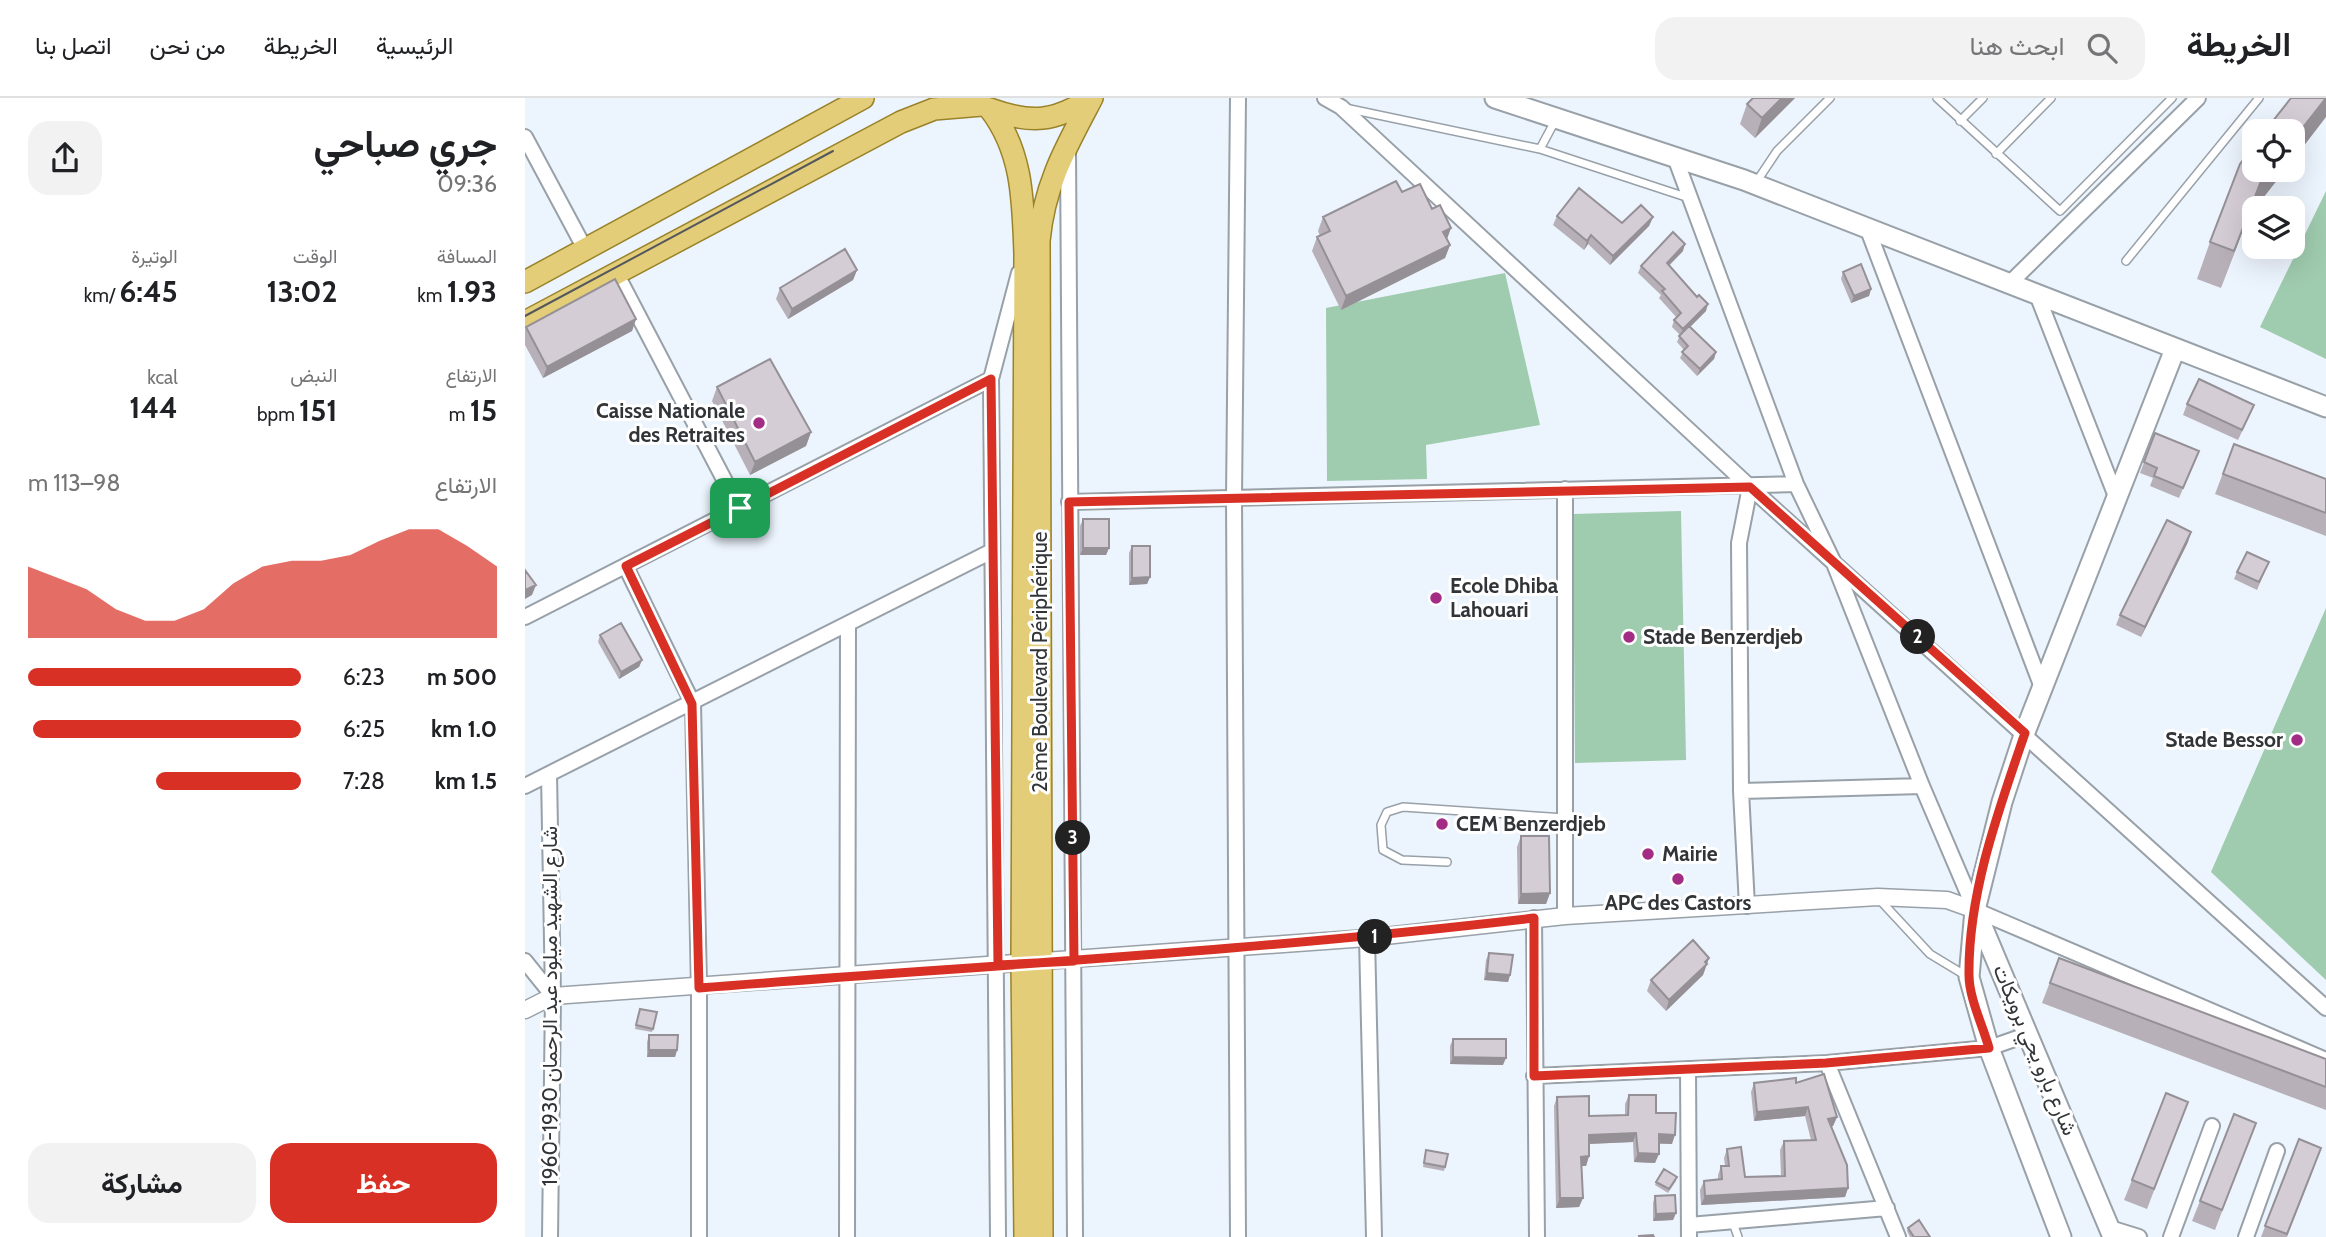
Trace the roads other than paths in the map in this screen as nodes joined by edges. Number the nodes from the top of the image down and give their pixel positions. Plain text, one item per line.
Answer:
1 (863, 98) edge
2 (1091, 98) edge
3 (1238, 98) edge
4 (1325, 98) edge
5 (1495, 98) edge
6 (1830, 98) edge
7 (1937, 98) edge
8 (1983, 98) edge
9 (2051, 98) edge
10 (2172, 98) edge
11 (2198, 98) edge
12 (2259, 98) edge
13 (982, 104) edge
14 (1341, 107) junction
15 (1556, 119) junction
16 (1960, 121) junction
17 (525, 137) edge
18 (1068, 142) junction
19 (1540, 149) junction
20 (1996, 154) junction
21 (1676, 160) junction
22 (1755, 185) junction
23 (1691, 199) junction
24 (1868, 230) junction
25 (585, 249) junction
26 (1025, 254) junction
27 (2126, 261) dead end
28 (616, 273) junction
29 (525, 282) edge
30 (2011, 282) junction
31 (2036, 292) junction
32 (525, 322) edge
33 (2175, 349) junction
34 (991, 379) junction
35 (2326, 407) edge
36 (1796, 484) junction
37 (1750, 487) junction
38 (1565, 489) junction
39 (1234, 498) junction
40 (2117, 499) junction
41 (1069, 502) junction
42 (740, 508) junction
43 (992, 551) junction
44 (1833, 561) junction
45 (626, 566) junction
46 (525, 617) edge
47 (848, 626) junction
48 (2044, 691) junction
49 (692, 704) junction
50 (2025, 733) junction
51 (549, 774) junction
52 (525, 786) edge
53 (1922, 786) junction
54 (1741, 791) junction
55 (1565, 818) junction
56 (1447, 862) dead end
57 (1878, 897) junction
58 (1747, 906) junction
59 (1975, 910) junction
60 (1565, 916) junction
61 (1534, 918) junction
62 (1367, 938) junction
63 (1239, 947) junction
64 (525, 961) edge
65 (1074, 961) junction
66 (1031, 963) junction
67 (998, 965) junction
68 (846, 976) junction
69 (1969, 977) junction
70 (699, 988) junction
71 (553, 996) junction
72 (2326, 1007) edge
73 (525, 1010) edge
74 (2029, 1034) junction
75 (1989, 1048) junction
76 (2326, 1060) edge
77 (1826, 1063) junction
78 (1688, 1069) junction
79 (1534, 1076) junction
80 (2211, 1126) dead end
81 (2277, 1151) dead end
82 (1887, 1208) junction
83 (1731, 1220) junction
84 (1689, 1231) edge
85 (2111, 1232) edge
86 (550, 1237) edge
87 (699, 1237) edge
88 (846, 1237) edge
89 (998, 1237) edge
90 (1025, 1237) edge
91 (1042, 1237) edge
92 (1075, 1237) edge
93 (1238, 1237) edge
94 (1374, 1237) edge
95 (1537, 1237) edge
96 (1738, 1237) edge
97 (1898, 1237) edge
98 (2061, 1237) edge
99 (2139, 1237) edge
100 (2171, 1237) edge
101 (2246, 1237) edge

1 - 25 main road
2 - 13 main road
2 - 18 main road, 2ème Boulevard Périphérique
3 - 39 street
4 - 14 street
5 - 15 main road
6 - 22 lane
7 - 16 lane
8 - 16 lane
9 - 20 lane
10 - 20 lane
11 - 30 street
12 - 27 lane
13 - 26 main road, 2ème Boulevard Périphérique
13 - 28 main road
14 - 19 lane
14 - 37 street
15 - 19 lane
15 - 21 main road
16 - 20 lane
17 - 25 street
18 - 41 street
18 - 66 main road, 2ème Boulevard Périphérique
19 - 23 lane
21 - 22 main road
21 - 23 street
22 - 24 main road
23 - 36 street
24 - 30 main road
24 - 48 street
25 - 29 main road
26 - 34 street
26 - 66 main road, 2ème Boulevard Périphérique
28 - 32 main road
28 - 42 street
30 - 31 main road
31 - 33 main road
31 - 40 street
33 - 35 main road
33 - 40 main road
34 - 42 street
34 - 43 street
36 - 37 street
36 - 44 street
37 - 38 street
37 - 44 street
37 - 54 street
38 - 39 street
38 - 55 street
39 - 41 street
39 - 63 street
40 - 48 main road
41 - 65 street
42 - 45 street
43 - 47 street
43 - 67 street
44 - 50 street
44 - 53 street
45 - 46 street
45 - 49 street
47 - 49 street
47 - 68 street
48 - 50 main road
49 - 51 street
49 - 70 street
50 - 59 main road
50 - 72 street
51 - 52 street
51 - 71 street, شارع الشهيد ميلود عبد الرحمان 1930-1960
53 - 54 street
53 - 59 street
54 - 58 street
55 - 56 lane
55 - 60 street
57 - 58 street
57 - 59 street
57 - 69 lane
58 - 60 street
59 - 69 main road, شارع بارو يحي برويكات
59 - 74 main road, شارع بارو يحي برويكات
59 - 76 street
60 - 61 street
61 - 62 street
61 - 79 street
62 - 63 street
62 - 94 street
63 - 65 street
63 - 93 street
64 - 71 street
65 - 66 street
65 - 92 street
66 - 67 street
66 - 90 main road, 2ème Boulevard Périphérique
66 - 91 main road, 2ème Boulevard Périphérique
67 - 68 street
67 - 89 street
68 - 70 street
68 - 88 street
69 - 75 main road, شارع بارو يحي برويكات
70 - 71 street
70 - 87 street
71 - 73 street
71 - 86 street, شارع الشهيد ميلود عبد الرحمان 1930-1960
74 - 75 street
74 - 85 main road, شارع بارو يحي برويكات
75 - 77 street
75 - 98 main road, شارع بارو يحي برويكات
77 - 78 street
77 - 82 street
78 - 79 street
78 - 84 street
79 - 95 street
80 - 100 street
81 - 101 street
82 - 83 street
82 - 97 street
83 - 84 street
83 - 96 lane
85 - 99 street

